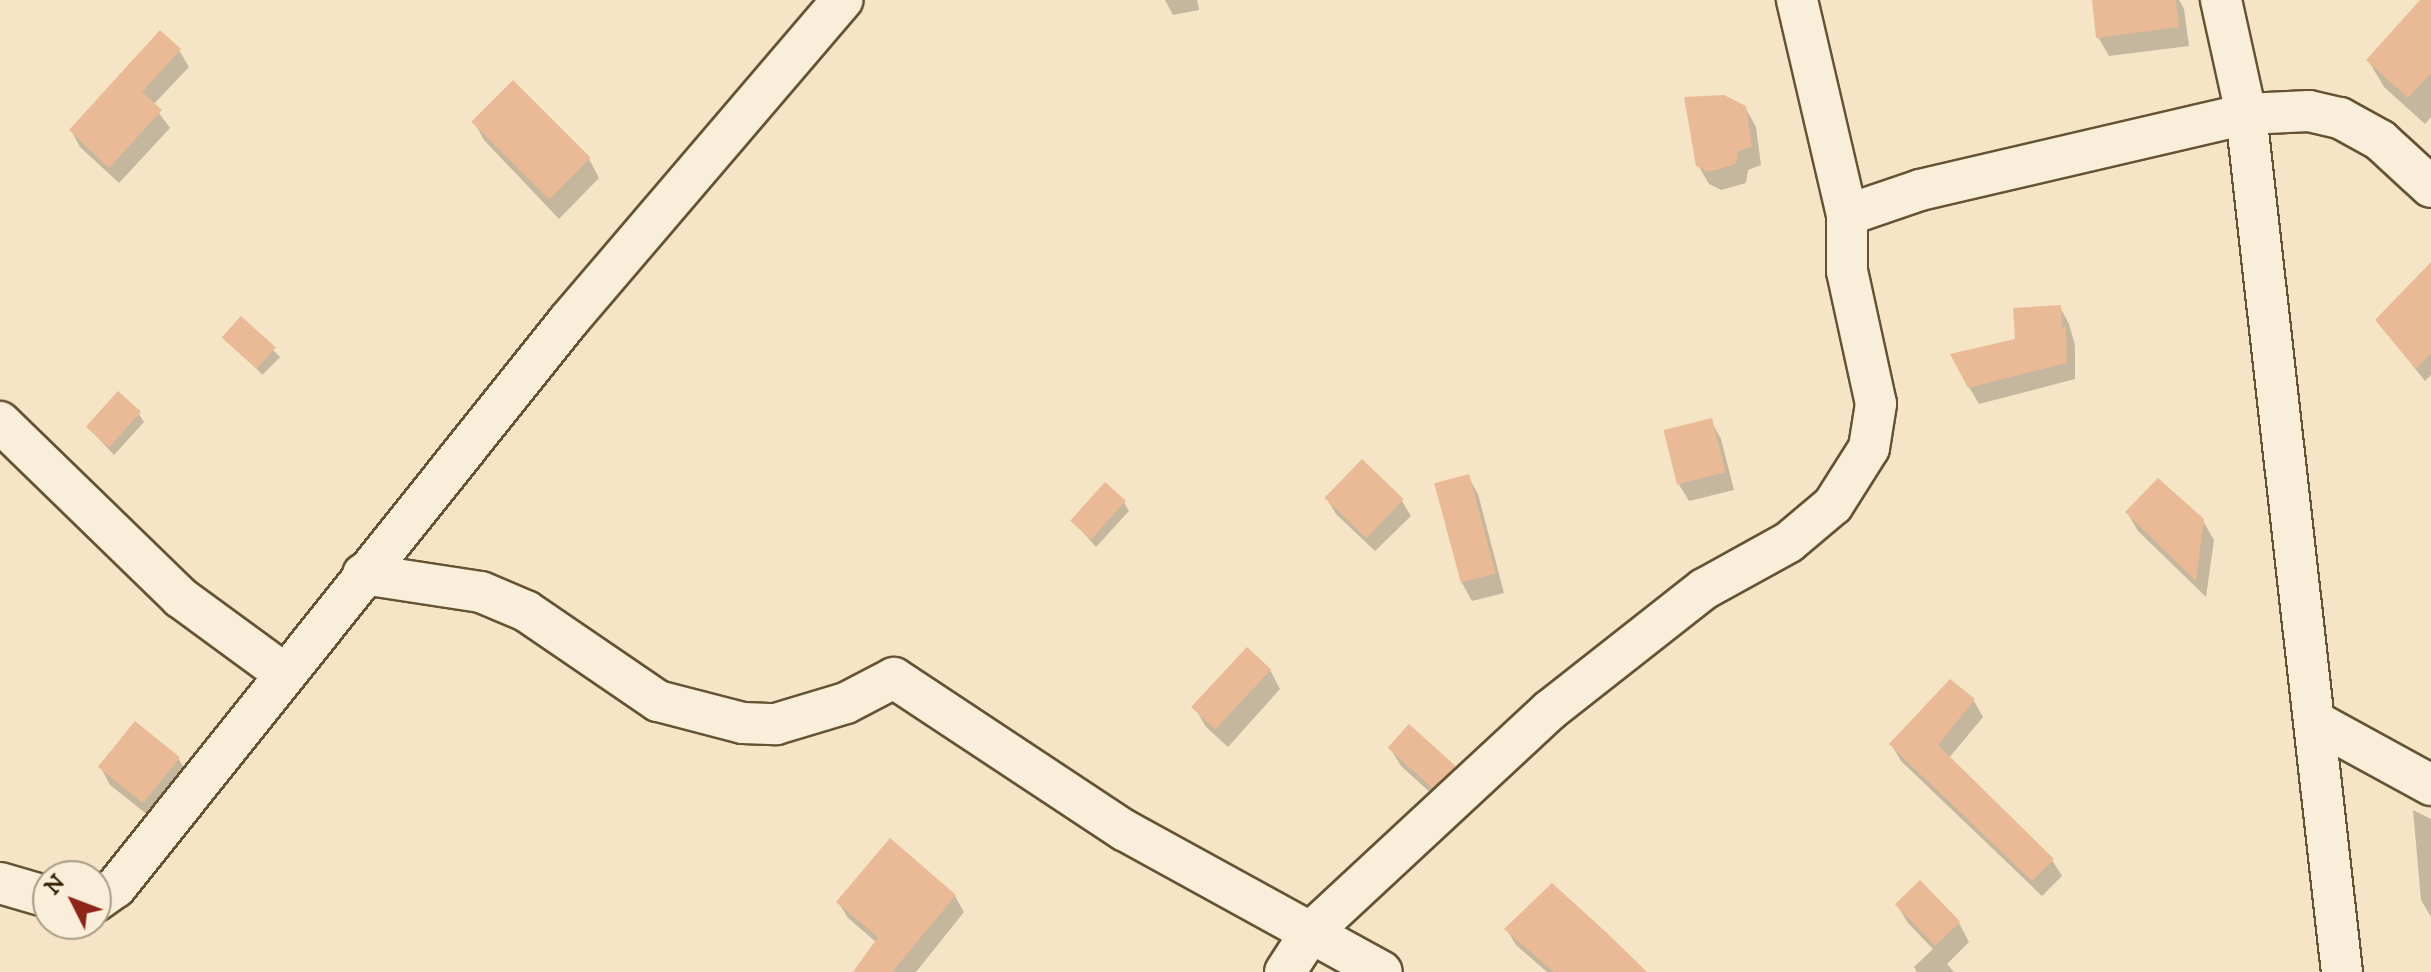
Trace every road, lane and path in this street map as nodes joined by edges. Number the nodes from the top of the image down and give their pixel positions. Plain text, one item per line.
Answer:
1 (842, 0) edge
2 (1797, 0) edge
3 (2221, 0) edge
4 (2246, 114) junction
5 (2431, 187) edge
6 (1847, 215) junction
7 (0, 422) edge
8 (363, 574) junction
9 (285, 674) junction
10 (2316, 722) junction
11 (2431, 785) edge
12 (0, 883) edge
13 (112, 890) edge
14 (32, 892) edge
15 (1311, 932) junction
16 (1285, 972) edge
17 (1382, 972) edge
18 (2342, 972) edge

1 - 8 street
2 - 6 street
3 - 4 street
4 - 5 street
4 - 6 street
4 - 10 street
6 - 15 street
7 - 9 street
8 - 9 street
8 - 15 street
9 - 13 street
10 - 11 street
10 - 18 street
12 - 14 street
15 - 16 street
15 - 17 street

